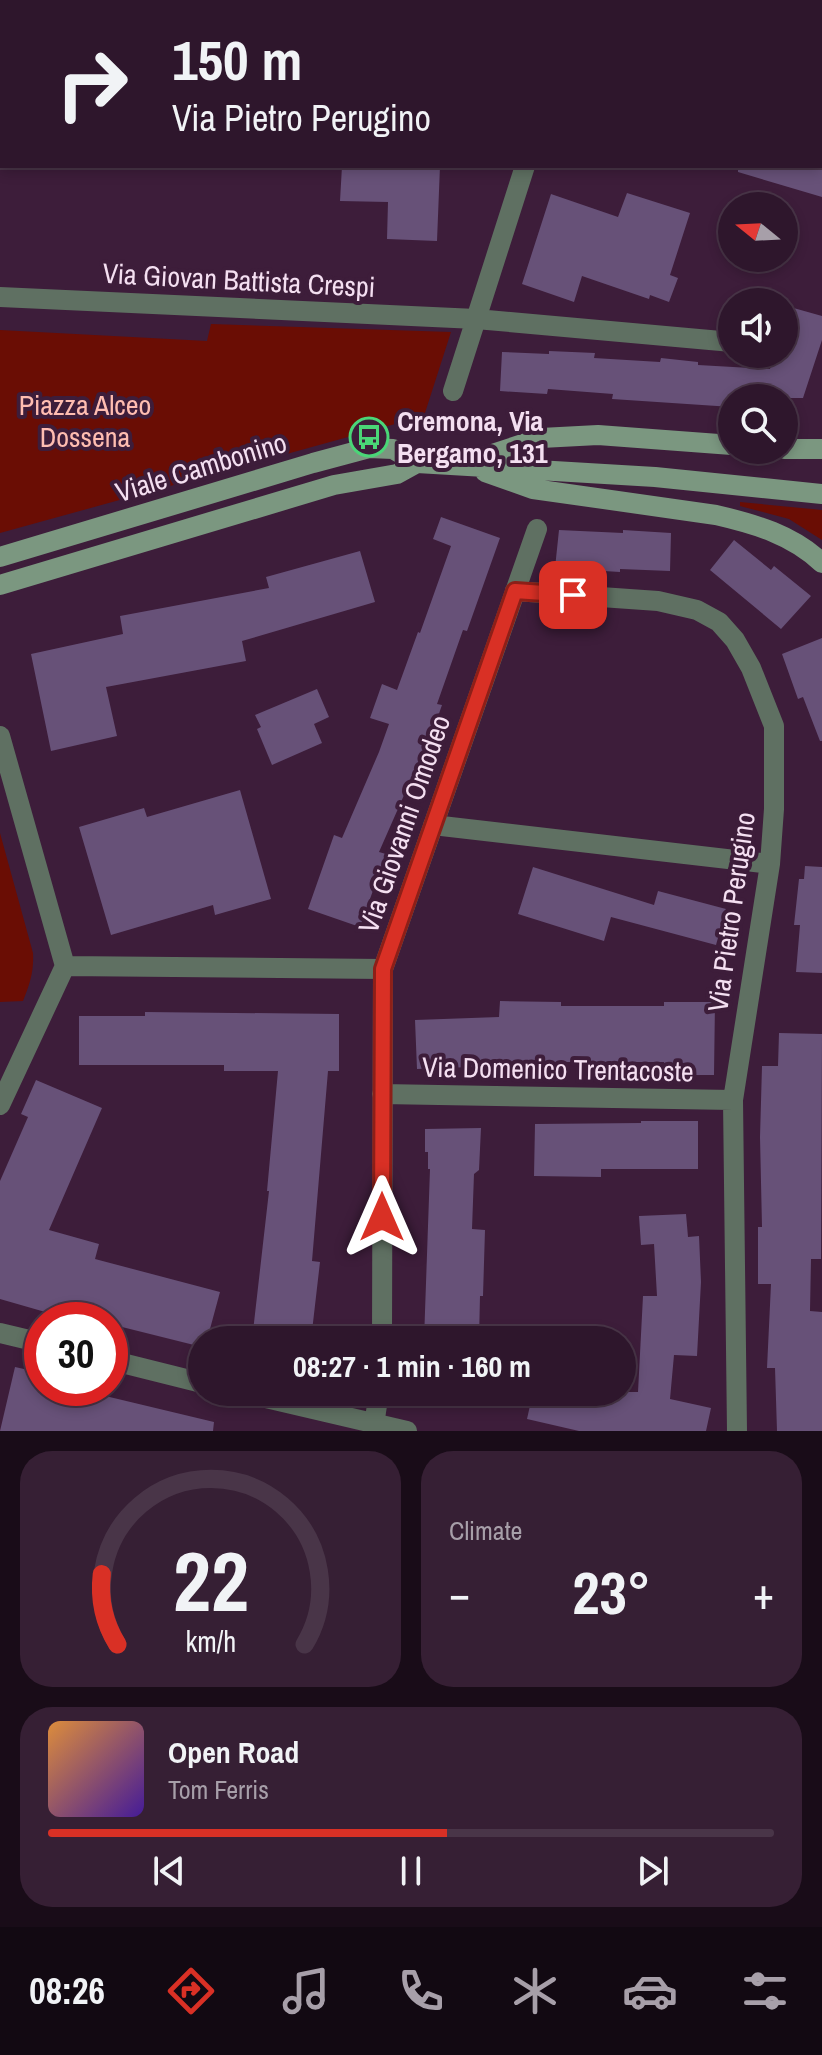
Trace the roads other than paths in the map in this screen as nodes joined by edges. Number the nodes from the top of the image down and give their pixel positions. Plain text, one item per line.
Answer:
1 (524, 168) edge
2 (0, 297) edge
3 (476, 319) junction
4 (718, 341) edge
5 (453, 391) dead end
6 (718, 444) edge
7 (798, 449) edge
8 (822, 449) edge
9 (417, 463) junction
10 (462, 464) junction
11 (822, 494) edge
12 (537, 529) dead end
13 (0, 557) edge
14 (822, 563) edge
15 (0, 585) edge
16 (515, 591) junction
17 (0, 736) edge
18 (433, 825) junction
19 (770, 864) junction
20 (65, 966) junction
21 (383, 969) junction
22 (382, 1094) junction
23 (733, 1100) junction
24 (0, 1105) edge
25 (382, 1326) edge
26 (0, 1333) edge
27 (24, 1339) edge
28 (128, 1364) edge
29 (188, 1380) edge
30 (297, 1406) edge
31 (377, 1406) edge
32 (374, 1425) junction
33 (407, 1431) edge
34 (737, 1431) edge

1 - 3 street
2 - 3 street, Via Giovan Battista Crespi
3 - 4 street, Via Giovan Battista Crespi
3 - 5 street
6 - 10 street
7 - 8 street
9 - 10 street, Viale Cambonino
9 - 13 street, Viale Cambonino
9 - 15 street, Viale Cambonino
10 - 11 street, Viale Cambonino
10 - 14 street
12 - 16 street, Via Giovanni Omodeo
16 - 18 street, Via Giovanni Omodeo
16 - 19 street, Via Pietro Perugino
17 - 20 street
18 - 19 street
18 - 21 street, Via Giovanni Omodeo
19 - 23 street, Via Pietro Perugino
20 - 21 street
20 - 24 street
21 - 22 street, Via Giovanni Omodeo
22 - 23 street, Via Domenico Trentacoste
22 - 25 street, Via Giovanni Omodeo
23 - 34 street, Via Pietro Perugino
26 - 27 street
28 - 29 street
30 - 32 street
31 - 32 street
32 - 33 street

